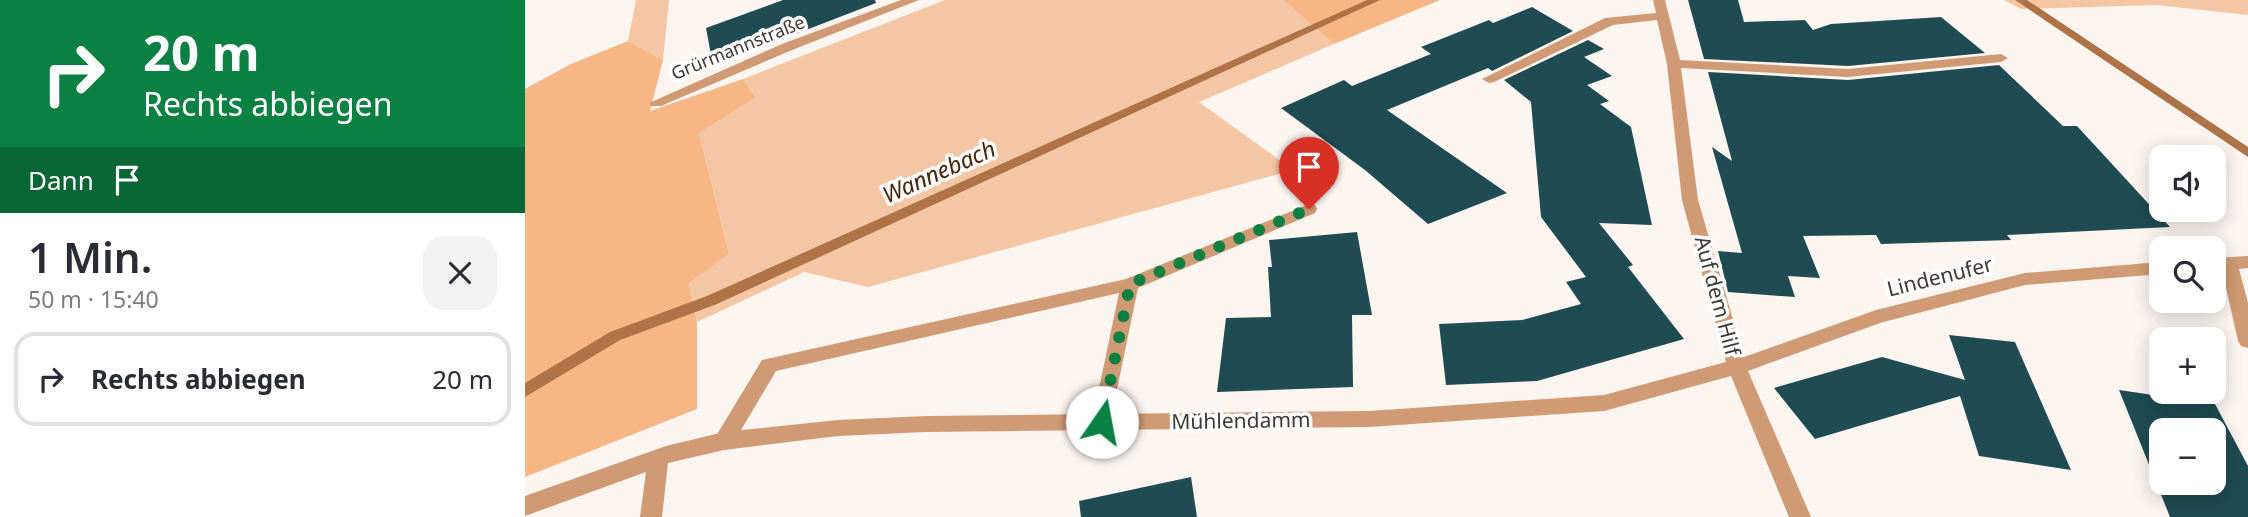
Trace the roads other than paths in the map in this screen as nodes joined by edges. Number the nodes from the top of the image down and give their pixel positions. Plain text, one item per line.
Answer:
1 (913, 0) edge
2 (1661, 8) edge
3 (2001, 58) dead end
4 (1674, 64) junction
5 (1489, 79) dead end
6 (656, 103) dead end
7 (1309, 209) dead end
8 (2230, 263) edge
9 (2149, 269) edge
10 (1130, 284) junction
11 (2248, 341) edge
12 (1737, 367) junction
13 (1102, 422) junction
14 (724, 441) junction
15 (662, 456) junction
16 (525, 506) edge
17 (651, 517) edge
18 (1800, 517) edge

1 - 6 street, Grürmannstraße
2 - 4 street, Auf dem Hilf
2 - 5 street, Auf dem Hilf
3 - 4 street
4 - 12 street, Auf dem Hilf
7 - 10 street
8 - 11 street
9 - 12 street, Lindenufer
10 - 13 street
10 - 14 street
12 - 13 street, Mühlendamm
12 - 18 street, Auf dem Hilf
13 - 14 street, Mühlendamm
14 - 15 street, Mühlendamm
15 - 16 street, Mühlendamm
15 - 17 street

